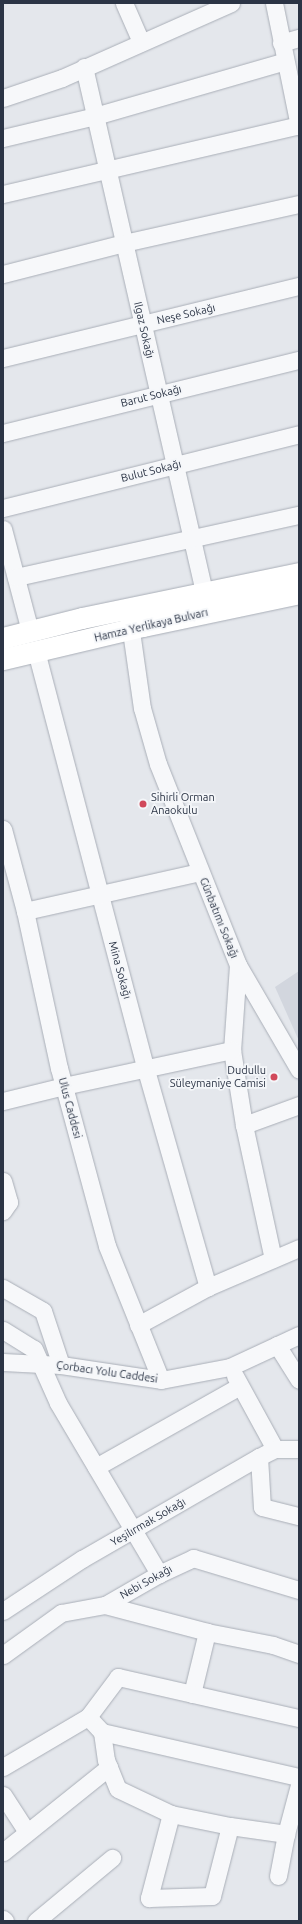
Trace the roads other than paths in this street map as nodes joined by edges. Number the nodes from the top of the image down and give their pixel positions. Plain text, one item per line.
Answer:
1 (124, 3) edge
2 (231, 3) edge
3 (274, 3) edge
4 (299, 38) edge
5 (141, 42) junction
6 (281, 43) junction
7 (285, 61) junction
8 (84, 67) junction
9 (3, 98) edge
10 (95, 116) junction
11 (299, 125) edge
12 (3, 138) edge
13 (108, 170) junction
14 (3, 194) edge
15 (299, 204) edge
16 (124, 243) junction
17 (3, 274) edge
18 (299, 286) edge
19 (143, 324) junction
20 (3, 358) edge
21 (299, 360) edge
22 (158, 394) junction
23 (3, 434) edge
24 (299, 434) edge
25 (175, 465) junction
26 (3, 508) edge
27 (299, 515) edge
28 (3, 529) edge
29 (191, 538) junction
30 (11, 574) edge
31 (299, 574) edge
32 (299, 593) edge
33 (206, 602) junction
34 (127, 609) junction
35 (132, 628) junction
36 (30, 631) junction
37 (3, 638) edge
38 (36, 651) junction
39 (3, 659) edge
40 (3, 828) edge
41 (200, 872) junction
42 (100, 894) junction
43 (25, 911) junction
44 (238, 965) junction
45 (232, 1050) junction
46 (146, 1070) junction
47 (299, 1070) edge
48 (64, 1086) junction
49 (3, 1101) edge
50 (299, 1105) edge
51 (244, 1125) junction
52 (3, 1180) edge
53 (3, 1211) edge
54 (299, 1248) edge
55 (273, 1259) junction
56 (208, 1287) junction
57 (3, 1288) edge
58 (138, 1325) junction
59 (3, 1330) edge
60 (299, 1335) edge
61 (277, 1344) junction
62 (3, 1362) edge
63 (40, 1364) junction
64 (61, 1365) junction
65 (230, 1367) junction
66 (161, 1380) junction
67 (299, 1380) edge
68 (240, 1386) junction
69 (274, 1449) junction
70 (299, 1449) edge
71 (259, 1456) junction
72 (96, 1467) junction
73 (299, 1516) edge
74 (134, 1531) junction
75 (159, 1574) junction
76 (299, 1590) edge
77 (106, 1605) junction
78 (3, 1611) edge
79 (207, 1632) junction
80 (299, 1654) edge
81 (3, 1655) edge
82 (192, 1694) junction
83 (88, 1717) junction
84 (299, 1718) edge
85 (102, 1732) junction
86 (3, 1767) edge
87 (109, 1767) junction
88 (299, 1777) edge
89 (299, 1785) edge
90 (3, 1795) edge
91 (171, 1814) junction
92 (230, 1826) junction
93 (27, 1832) junction
94 (286, 1834) junction
95 (3, 1852) edge
96 (112, 1858) dead end
97 (278, 1876) dead end
98 (36, 1921) edge

1 - 5 street
2 - 5 street
3 - 6 street
4 - 6 street
5 - 8 street
6 - 7 street
7 - 10 street
7 - 11 street
8 - 9 street
8 - 10 street, Ilgaz Sokağı
10 - 12 street
10 - 13 street, Ilgaz Sokağı
11 - 13 street
13 - 14 street
13 - 16 street, Ilgaz Sokağı
15 - 16 street
16 - 17 street
16 - 19 street, Ilgaz Sokağı
18 - 19 street, Neşe Sokağı
19 - 20 street, Neşe Sokağı
19 - 22 street, Ilgaz Sokağı
21 - 22 street, Barut Sokağı
22 - 23 street, Barut Sokağı
22 - 25 street, Ilgaz Sokağı
24 - 25 street, Bulut Sokağı
25 - 26 street, Bulut Sokağı
25 - 29 street, Ilgaz Sokağı
27 - 29 street
28 - 30 street
29 - 30 street
29 - 33 street, Ilgaz Sokağı
30 - 36 street
31 - 33 main road, Hamza Yerlikaya Bulvarı
32 - 33 main road, Hamza Yerlikaya Bulvarı
33 - 34 main road, Hamza Yerlikaya Bulvarı
33 - 35 main road, Hamza Yerlikaya Bulvarı
34 - 35 street, Günbatımı Sokağı
34 - 36 main road, Hamza Yerlikaya Bulvarı
35 - 38 main road, Hamza Yerlikaya Bulvarı
35 - 41 street, Günbatımı Sokağı
36 - 37 main road, Hamza Yerlikaya Bulvarı
38 - 39 main road, Hamza Yerlikaya Bulvarı
38 - 42 street, Mina Sokağı
40 - 43 street, Ulus Caddesi
41 - 42 street
41 - 44 street, Günbatımı Sokağı
42 - 43 street
42 - 46 street, Mina Sokağı
43 - 48 street, Ulus Caddesi
44 - 45 street, Günbatımı Sokağı
44 - 47 street
45 - 46 street
45 - 51 street, Günbatımı Sokağı
46 - 48 street
46 - 56 street, Mina Sokağı
48 - 49 street
48 - 58 street, Ulus Caddesi
50 - 51 street
51 - 55 street, Günbatımı Sokağı
52 - 53 street
54 - 55 street
55 - 56 street
56 - 58 street
57 - 64 street
58 - 66 street, Ulus Caddesi
59 - 63 street
60 - 61 street, Çorbacı Yolu Caddesi
61 - 65 street, Çorbacı Yolu Caddesi
61 - 67 street
62 - 63 street, Çorbacı Yolu Caddesi
63 - 64 street, Çorbacı Yolu Caddesi
63 - 72 street
64 - 66 street, Çorbacı Yolu Caddesi
65 - 66 street, Çorbacı Yolu Caddesi
65 - 68 street
68 - 69 street
68 - 72 street
69 - 70 street, Yeşilırmak Sokağı
69 - 71 street, Yeşilırmak Sokağı
71 - 73 street
71 - 74 street, Yeşilırmak Sokağı
72 - 74 street
74 - 75 street
74 - 78 street, Yeşilırmak Sokağı
75 - 76 street, Nebi Sokağı
75 - 77 street, Nebi Sokağı
77 - 79 street
77 - 81 street, Nebi Sokağı
79 - 80 street
79 - 82 street
82 - 83 street
82 - 84 street
83 - 85 street
83 - 86 street
85 - 87 street
85 - 88 street
87 - 91 street
87 - 93 street
89 - 94 street
90 - 93 street
91 - 92 street
91 - 92 street
92 - 94 street
93 - 95 street
94 - 97 street
96 - 98 street

